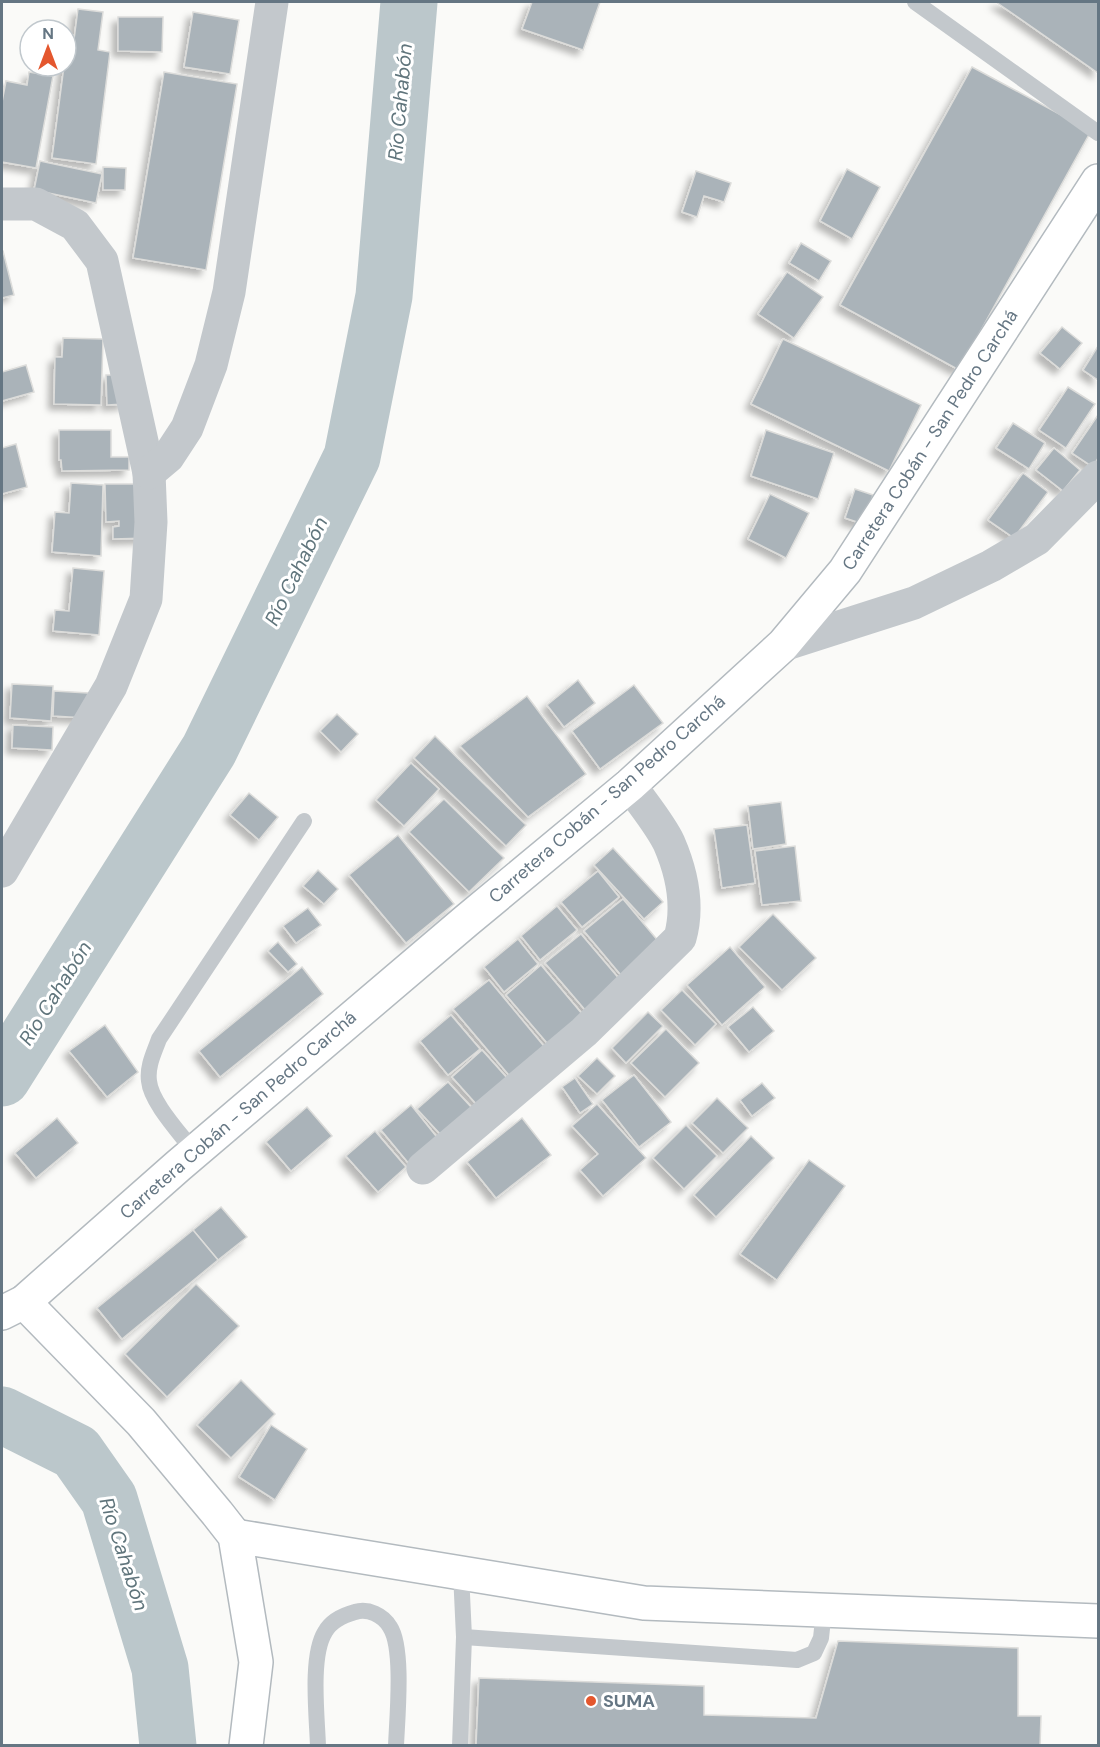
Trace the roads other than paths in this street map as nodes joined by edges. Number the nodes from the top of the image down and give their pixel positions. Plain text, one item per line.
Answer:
1 (272, 2) edge
2 (915, 2) edge
3 (1098, 133) edge
4 (1098, 181) edge
5 (2, 204) edge
6 (149, 473) junction
7 (1098, 477) edge
8 (783, 645) junction
9 (630, 785) junction
10 (304, 821) dead end
11 (2, 871) edge
12 (195, 1153) junction
13 (423, 1168) dead end
14 (13, 1307) edge
15 (235, 1536) junction
16 (460, 1573) junction
17 (824, 1610) junction
18 (1098, 1621) edge
19 (464, 1637) junction
20 (246, 1746) edge
21 (318, 1746) edge
22 (396, 1746) edge
23 (460, 1746) edge

1 - 6 street
2 - 3 lane
4 - 8 main road, Carretera Cobán - San Pedro Carchá
5 - 6 street
6 - 11 street
7 - 8 street
8 - 9 main road, Carretera Cobán - San Pedro Carchá
9 - 12 main road, Carretera Cobán - San Pedro Carchá
9 - 13 street
10 - 12 lane
12 - 14 main road, Carretera Cobán - San Pedro Carchá
14 - 15 main road
15 - 16 main road
15 - 20 main road
16 - 17 main road
16 - 19 lane
17 - 18 main road
17 - 19 lane
19 - 23 lane
21 - 22 lane

